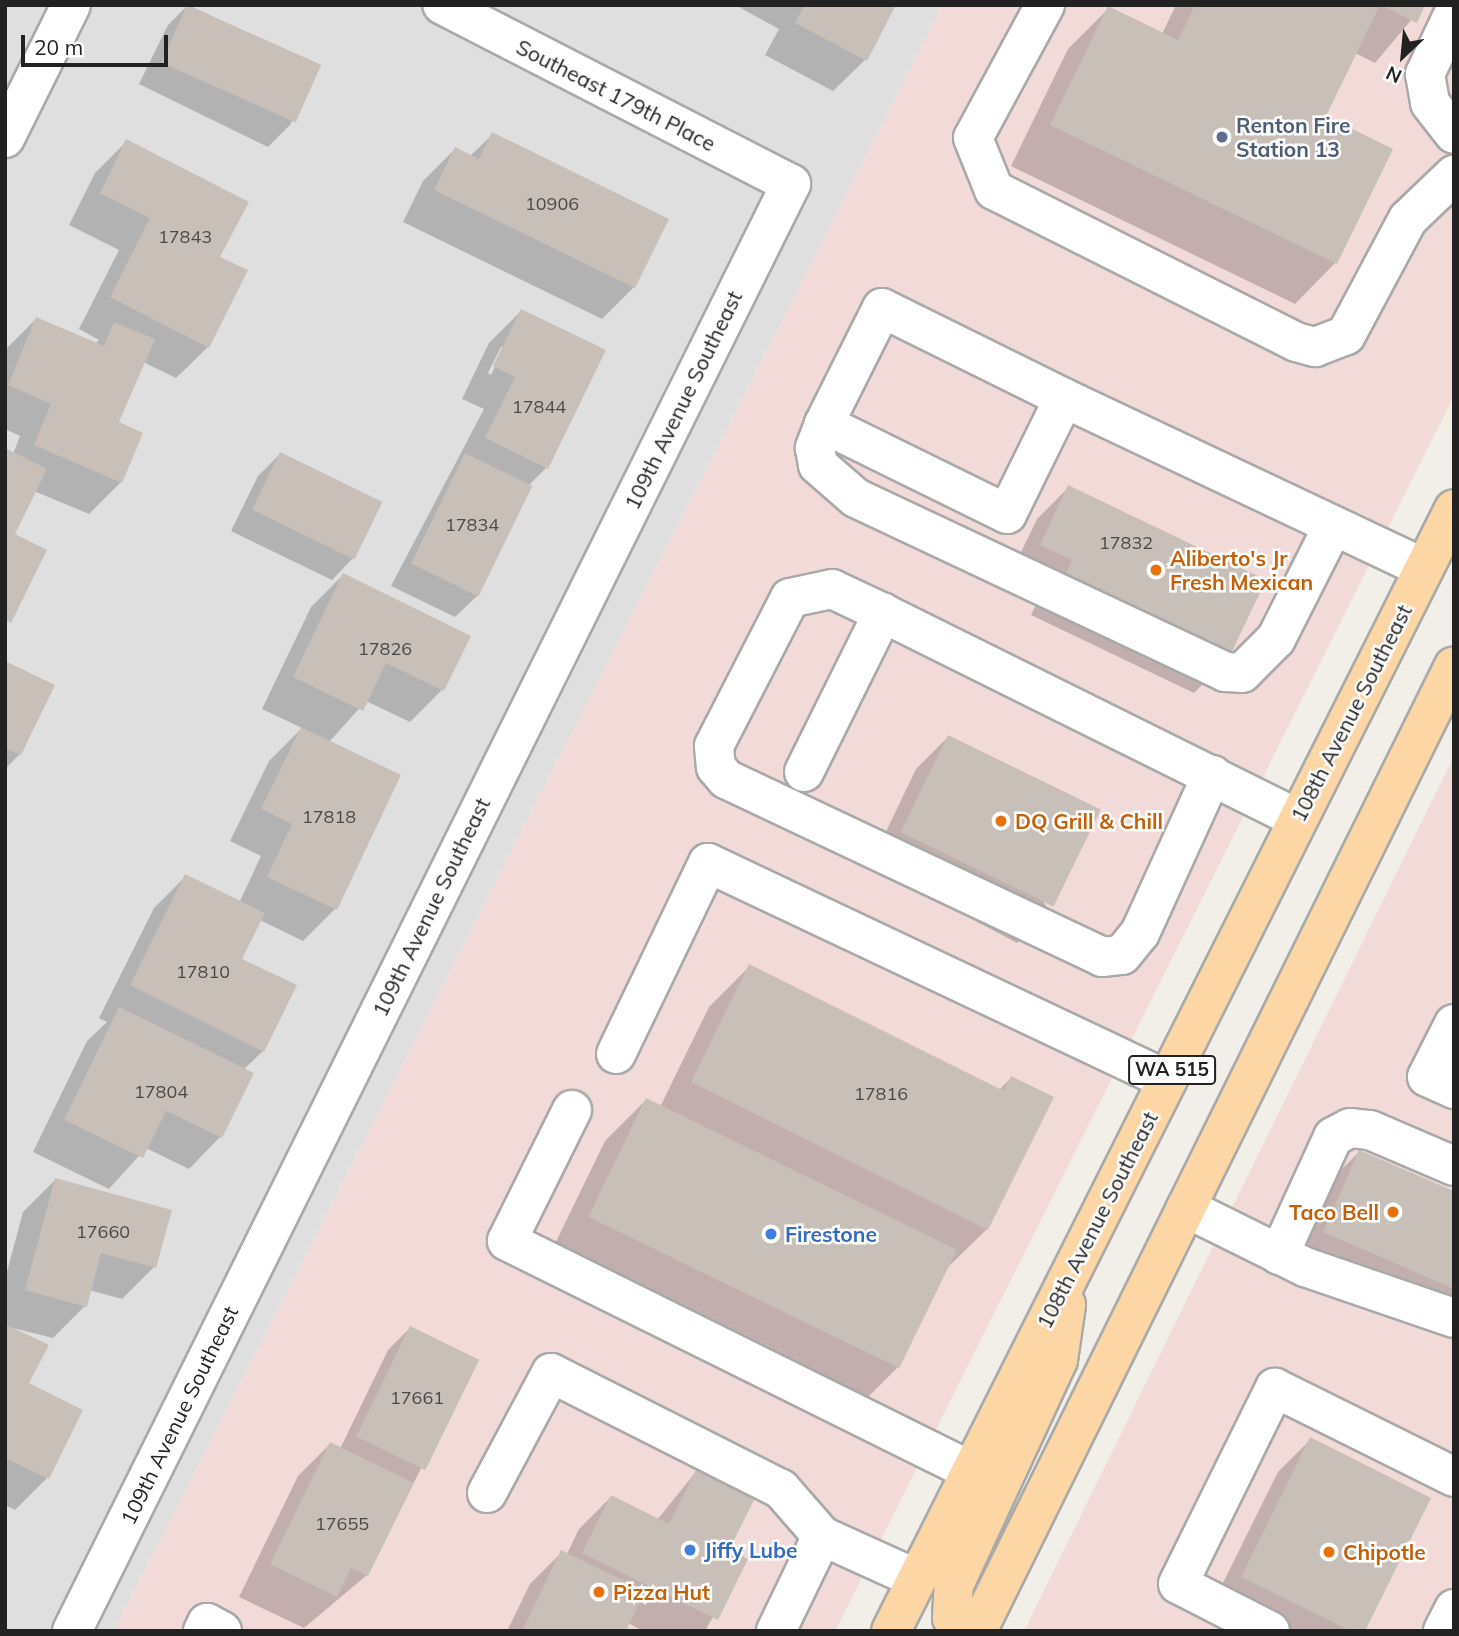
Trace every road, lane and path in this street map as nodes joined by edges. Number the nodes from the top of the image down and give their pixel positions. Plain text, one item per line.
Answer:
1 (72, 5) edge
2 (442, 5) edge
3 (1045, 5) edge
4 (1454, 13) edge
5 (1454, 134) edge
6 (5, 138) edge
7 (1454, 175) edge
8 (791, 184) joint
9 (1064, 398) junction
10 (824, 424) junction
11 (1454, 509) edge
12 (1333, 527) junction
13 (1424, 568) junction
14 (883, 613) junction
15 (1454, 666) edge
16 (804, 772) dead end
17 (1212, 775) junction
18 (1298, 819) junction
19 (1454, 1024) edge
20 (616, 1054) dead end
21 (1167, 1080) junction
22 (1454, 1089) edge
23 (572, 1110) dead end
24 (1454, 1166) edge
25 (1186, 1208) junction
26 (1279, 1255) junction
27 (1071, 1271) junction
28 (1454, 1318) edge
29 (971, 1471) junction
30 (1454, 1477) edge
31 (487, 1493) dead end
32 (822, 1536) junction
33 (917, 1579) junction
34 (1454, 1609) edge
35 (72, 1631) edge
36 (203, 1631) edge
37 (222, 1631) edge
38 (776, 1631) edge
39 (891, 1631) edge
40 (967, 1631) edge
41 (977, 1631) edge
42 (1270, 1631) edge
43 (1443, 1631) edge

1 - 6 street
2 - 8 street, Southeast 179th Place
3 - 7 street
4 - 5 street
8 - 35 street, 109th Avenue Southeast
9 - 10 street
9 - 10 street
9 - 12 street
10 - 12 street
11 - 13 main road, 108th Avenue Southeast / WA 515
12 - 13 street
13 - 18 main road, 108th Avenue Southeast / WA 515
14 - 16 street
14 - 17 street
14 - 17 street
15 - 25 main road, WA 515
17 - 18 street
18 - 21 main road, 108th Avenue Southeast / WA 515
19 - 22 street
20 - 21 street
21 - 27 main road, 108th Avenue Southeast / WA 515
23 - 29 street
24 - 26 street
25 - 26 street
25 - 41 main road, WA 515
26 - 28 street
27 - 29 main road, 108th Avenue Southeast / WA 515
27 - 40 main road
29 - 33 main road, 108th Avenue Southeast / WA 515
30 - 42 street
31 - 32 street
32 - 33 street
32 - 38 street
33 - 39 main road, 108th Avenue Southeast / WA 515
34 - 43 street
36 - 37 street

